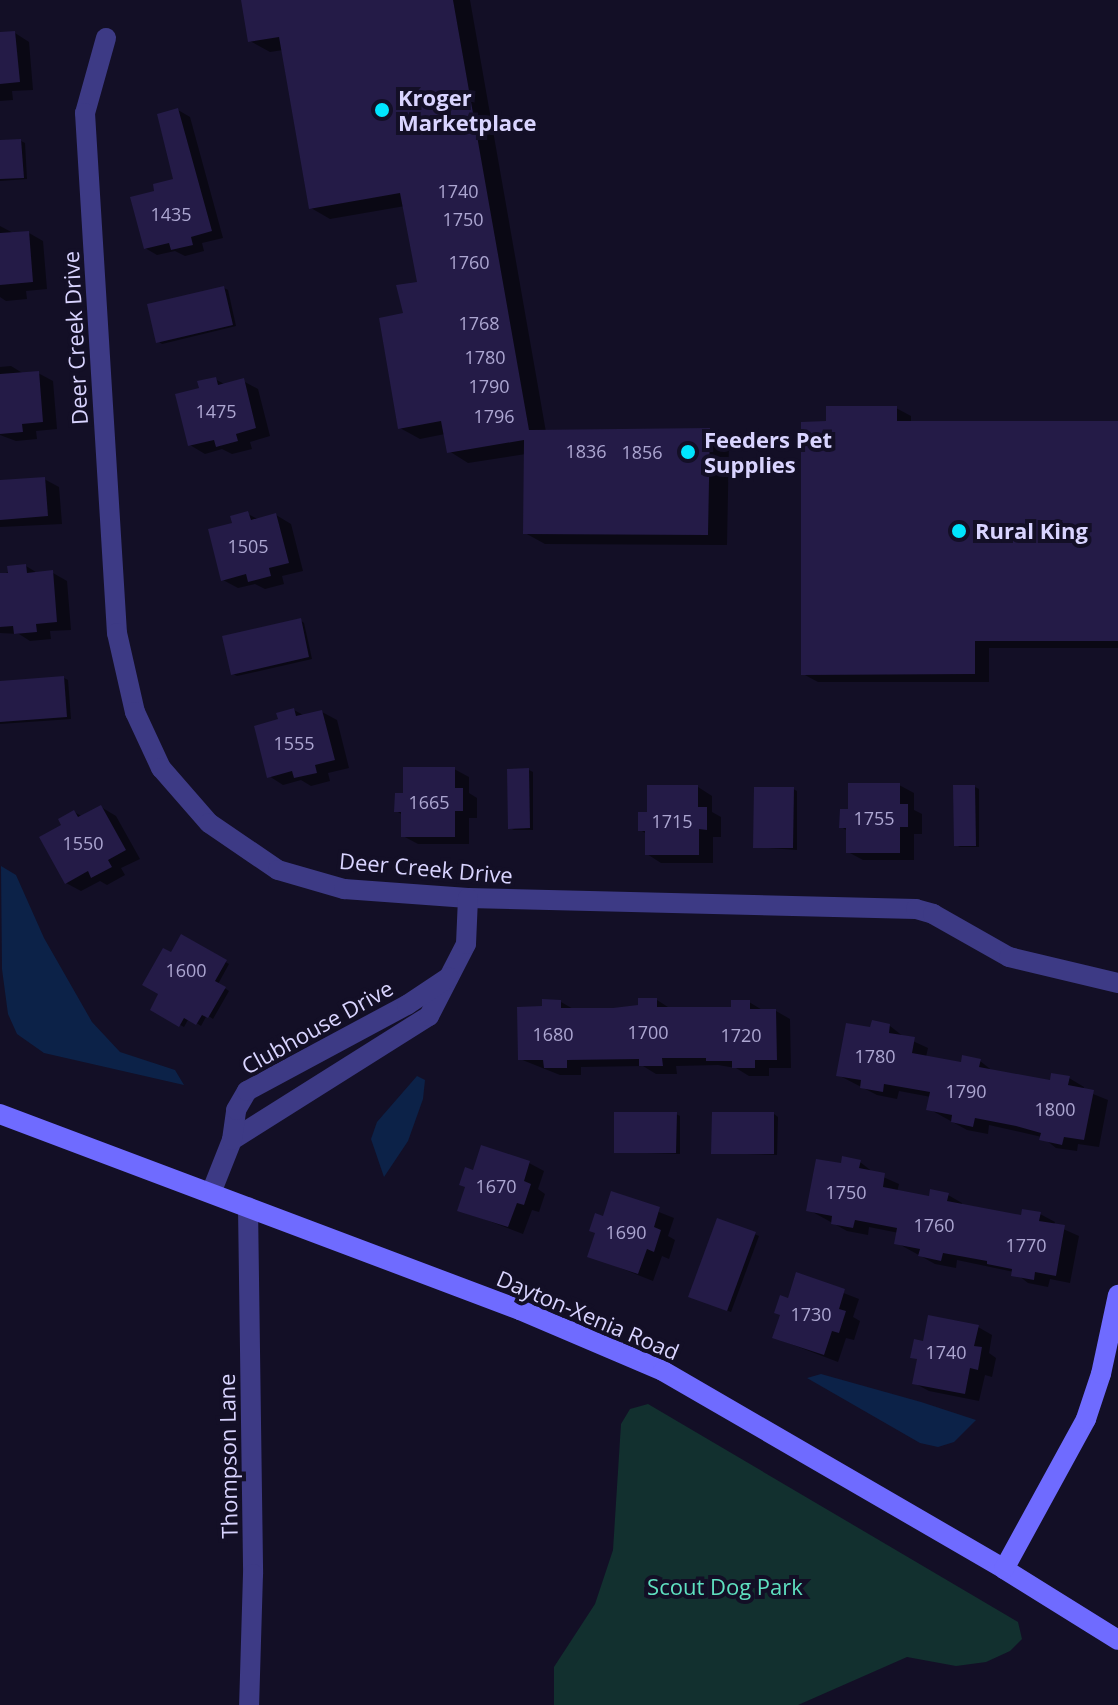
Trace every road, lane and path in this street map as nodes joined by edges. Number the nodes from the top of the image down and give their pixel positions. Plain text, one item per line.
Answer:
1 (106, 38) dead end
2 (468, 898) junction
3 (453, 975) junction
4 (1118, 983) edge
5 (0, 1114) edge
6 (232, 1140) junction
7 (211, 1193) junction
8 (248, 1207) junction
9 (1118, 1295) edge
10 (1004, 1569) junction
11 (1118, 1640) edge
12 (249, 1705) edge

1 - 2 street, Deer Creek Drive
2 - 3 street, Clubhouse Drive
2 - 4 street, Deer Creek Drive
3 - 6 street, Clubhouse Drive
3 - 6 street, Clubhouse Drive
5 - 7 main road, Dayton-Xenia Road
6 - 7 street, Clubhouse Drive
7 - 8 main road, Dayton-Xenia Road
8 - 10 main road, Dayton-Xenia Road
8 - 12 street, Thompson Lane
9 - 10 main road
10 - 11 main road, Dayton-Xenia Road

